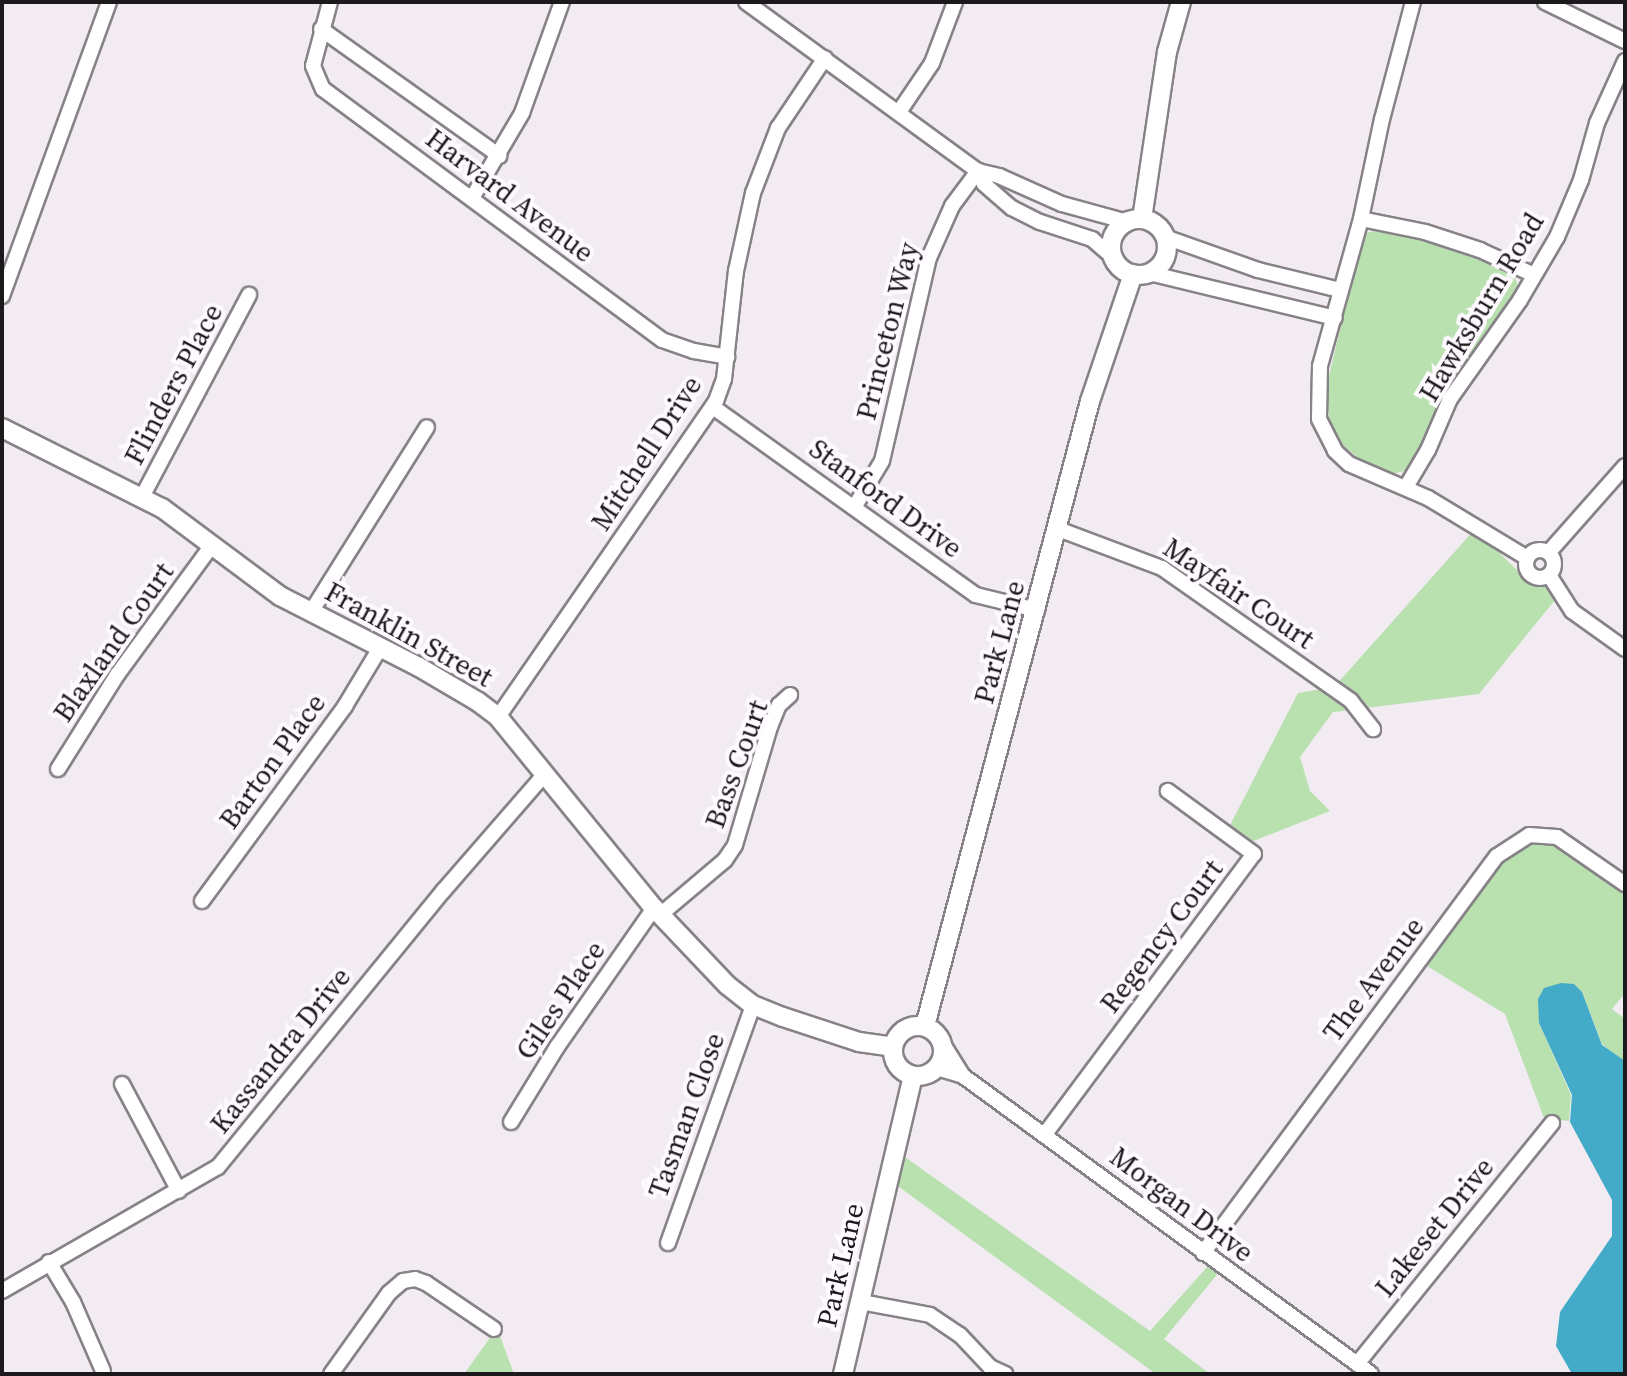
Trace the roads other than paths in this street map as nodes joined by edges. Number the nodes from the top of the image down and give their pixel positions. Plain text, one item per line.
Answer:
1 (109, 2) edge
2 (330, 2) edge
3 (562, 2) edge
4 (746, 2) edge
5 (955, 2) edge
6 (1181, 2) edge
7 (1413, 2) edge
8 (1545, 2) edge
9 (321, 29) junction
10 (1625, 41) edge
11 (825, 58) junction
12 (1625, 61) edge
13 (899, 112) junction
14 (500, 156) junction
15 (978, 171) junction
16 (472, 198) junction
17 (1361, 219) junction
18 (1135, 220) junction
19 (1165, 237) junction
20 (1114, 258) junction
21 (1238, 263) junction
22 (1141, 274) junction
23 (1532, 274) junction
24 (1230, 290) junction
25 (1340, 290) junction
26 (249, 295) dead end
27 (2, 296) edge
28 (1335, 318) junction
29 (727, 357) junction
30 (713, 407) junction
31 (427, 427) dead end
32 (3, 431) edge
33 (1625, 466) edge
34 (1406, 487) junction
35 (142, 497) junction
36 (855, 506) junction
37 (1058, 529) junction
38 (212, 545) junction
39 (1549, 552) junction
40 (1527, 558) junction
41 (1549, 575) junction
42 (1037, 610) junction
43 (311, 612) junction
44 (380, 648) junction
45 (1625, 649) edge
46 (790, 695) dead end
47 (498, 717) junction
48 (1373, 729) dead end
49 (58, 769) dead end
50 (543, 776) junction
51 (1168, 791) dead end
52 (1625, 884) edge
53 (202, 901) dead end
54 (657, 911) junction
55 (753, 1005) junction
56 (925, 1026) junction
57 (943, 1044) junction
58 (893, 1047) junction
59 (937, 1068) junction
60 (913, 1076) junction
61 (963, 1076) junction
62 (122, 1084) dead end
63 (511, 1122) dead end
64 (1552, 1123) dead end
65 (1045, 1134) junction
66 (179, 1191) junction
67 (668, 1243) dead end
68 (1203, 1253) junction
69 (49, 1262) junction
70 (2, 1291) edge
71 (861, 1302) junction
72 (494, 1329) dead end
73 (1357, 1364) junction
74 (103, 1371) dead end
75 (331, 1374) edge
76 (843, 1374) edge
77 (1005, 1374) edge
78 (1371, 1374) edge

1 - 27 street
2 - 9 street, Harvard Avenue
3 - 14 street
4 - 11 street
5 - 13 street
6 - 18 street
7 - 17 street
8 - 10 street
9 - 14 street, Harvard Avenue
9 - 16 street, Harvard Avenue
11 - 13 street
11 - 29 street, Mitchell Drive
12 - 23 street, Hawksburn Road
13 - 15 street
14 - 16 street
15 - 18 street
15 - 20 street
15 - 36 street, Princeton Way
16 - 29 street, Harvard Avenue
17 - 23 street
17 - 25 street
18 - 19 street
18 - 20 street
19 - 21 street
19 - 22 street
20 - 22 street
21 - 24 street
21 - 25 street
22 - 24 street
22 - 37 street, Park Lane
23 - 34 street, Hawksburn Road
24 - 28 street
25 - 28 street
26 - 35 street, Flinders Place
28 - 34 street
29 - 30 street, Mitchell Drive
30 - 36 street, Stanford Drive
30 - 47 street, Mitchell Drive
31 - 43 street
32 - 35 street, Franklin Street
33 - 39 street
34 - 40 street
35 - 38 street, Franklin Street
36 - 42 street, Stanford Drive
37 - 42 street, Park Lane
37 - 48 street, Mayfair Court
38 - 43 street, Franklin Street
38 - 49 street, Blaxland Court
39 - 40 street
39 - 41 street
40 - 41 street
41 - 45 street
42 - 56 street, Park Lane
43 - 44 street, Franklin Street
44 - 47 street, Franklin Street
44 - 53 street, Barton Place
46 - 54 street, Bass Court
47 - 50 street, Franklin Street
50 - 54 street, Franklin Street
50 - 66 street, Kassandra Drive
51 - 65 street, Regency Court
52 - 68 street, The Avenue
54 - 55 street, Franklin Street
54 - 63 street, Giles Place
55 - 58 street, Franklin Street
55 - 67 street, Tasman Close
56 - 57 street
56 - 58 street
57 - 59 street
57 - 61 street, Morgan Drive
58 - 60 street
59 - 60 street
59 - 61 street, Morgan Drive
60 - 71 street, Park Lane
61 - 65 street, Morgan Drive
62 - 66 street
64 - 73 street, Lakeset Drive
65 - 68 street, Morgan Drive
66 - 69 street, Kassandra Drive
68 - 73 street, Morgan Drive
69 - 70 street, Kassandra Drive
69 - 74 street
71 - 76 street, Park Lane
71 - 77 street
72 - 75 street
73 - 78 street, Morgan Drive

